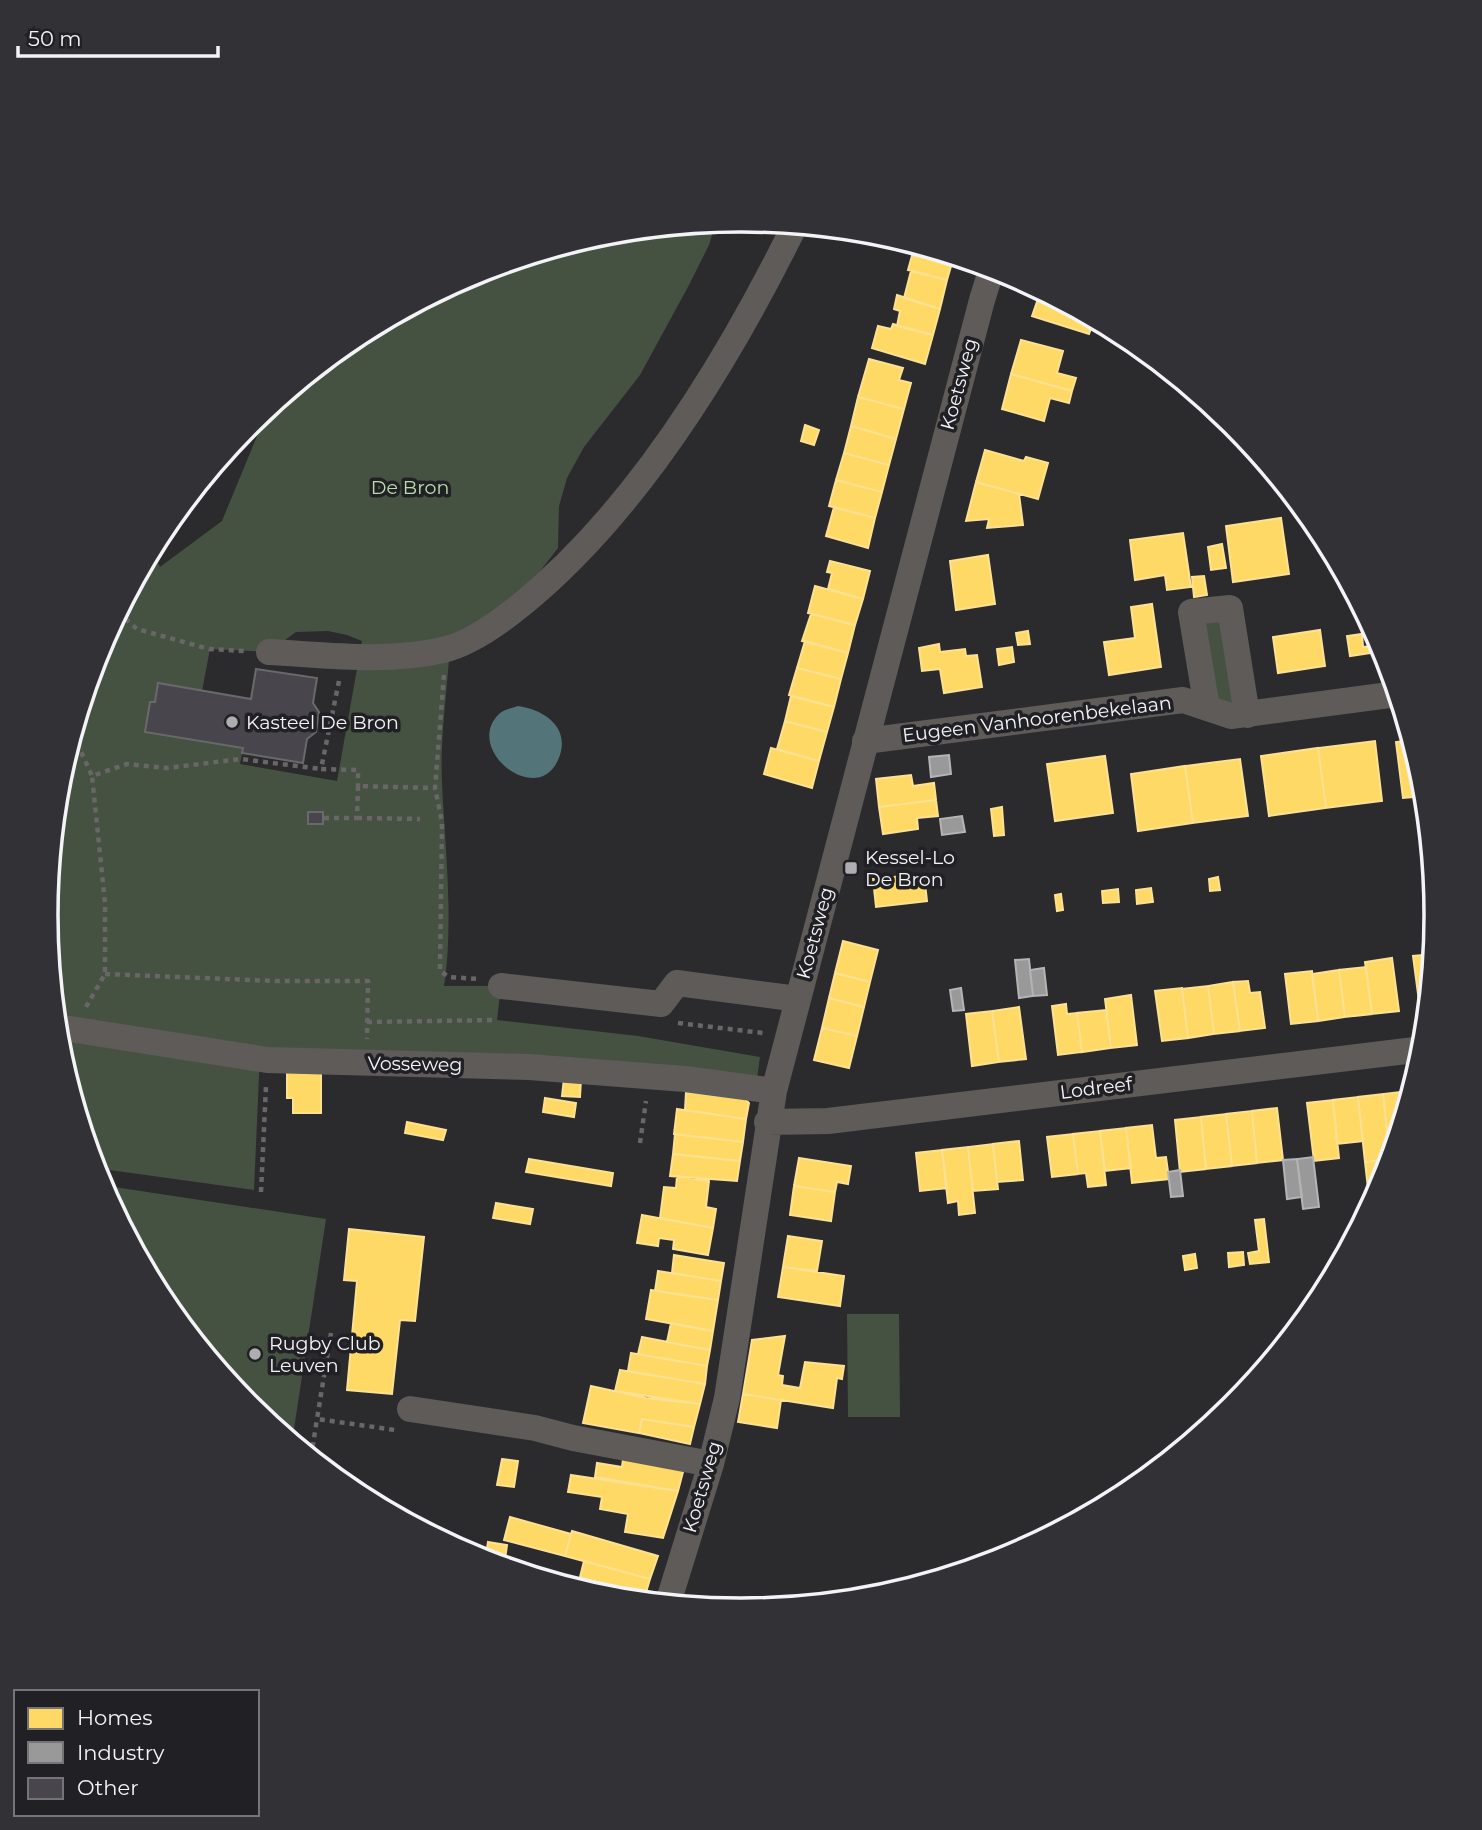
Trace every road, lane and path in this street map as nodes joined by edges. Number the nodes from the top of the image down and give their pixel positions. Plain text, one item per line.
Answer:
1 (790, 234) edge
2 (989, 279) edge
3 (125, 619) edge
4 (446, 650) junction
5 (269, 652) joint
6 (344, 656) junction
7 (1388, 695) edge
8 (1207, 708) junction
9 (1247, 715) junction
10 (865, 741) junction
11 (79, 747) edge
12 (321, 769) junction
13 (92, 776) junction
14 (358, 786) junction
15 (435, 788) junction
16 (324, 818) dead end
17 (357, 818) junction
18 (420, 819) dead end
19 (105, 974) junction
20 (501, 986) joint
21 (798, 999) junction
22 (661, 1004) junction
23 (497, 1020) dead end
24 (367, 1022) junction
25 (67, 1025) edge
26 (68, 1028) edge
27 (788, 1036) junction
28 (1410, 1051) edge
29 (267, 1060) junction
30 (366, 1062) junction
31 (649, 1076) junction
32 (774, 1091) junction
33 (767, 1122) junction
34 (640, 1143) dead end
35 (261, 1192) dead end
36 (331, 1333) dead end
37 (410, 1409) joint
38 (317, 1419) junction
39 (313, 1447) edge
40 (711, 1464) junction
41 (671, 1594) edge

1 - 4 street
2 - 10 street, Koetsweg
3 - 5 path
4 - 6 street
4 - 15 path
5 - 6 street
6 - 12 path
7 - 9 street, Eugeen Vanhoorenbekelaan
8 - 9 street, Eugeen Vanhoorenbekelaan
8 - 9 street
8 - 10 street, Eugeen Vanhoorenbekelaan
10 - 21 street, Koetsweg
11 - 13 path
12 - 13 path
12 - 14 path
13 - 19 path
14 - 15 path
14 - 17 path
15 - 20 path
16 - 17 path
17 - 18 path
19 - 24 path
19 - 25 path
20 - 22 street
21 - 22 street
21 - 27 street, Koetsweg
22 - 27 path
23 - 24 path
24 - 30 path
26 - 29 street, Vosseweg
27 - 32 street, Koetsweg
28 - 33 street, Lodreef
29 - 30 street, Vosseweg
29 - 35 path
30 - 31 street, Vosseweg
31 - 32 street, Vosseweg
31 - 34 path
32 - 33 street, Koetsweg
33 - 40 street, Koetsweg
36 - 38 path
37 - 38 path
37 - 40 street
38 - 39 path
40 - 41 street, Koetsweg

